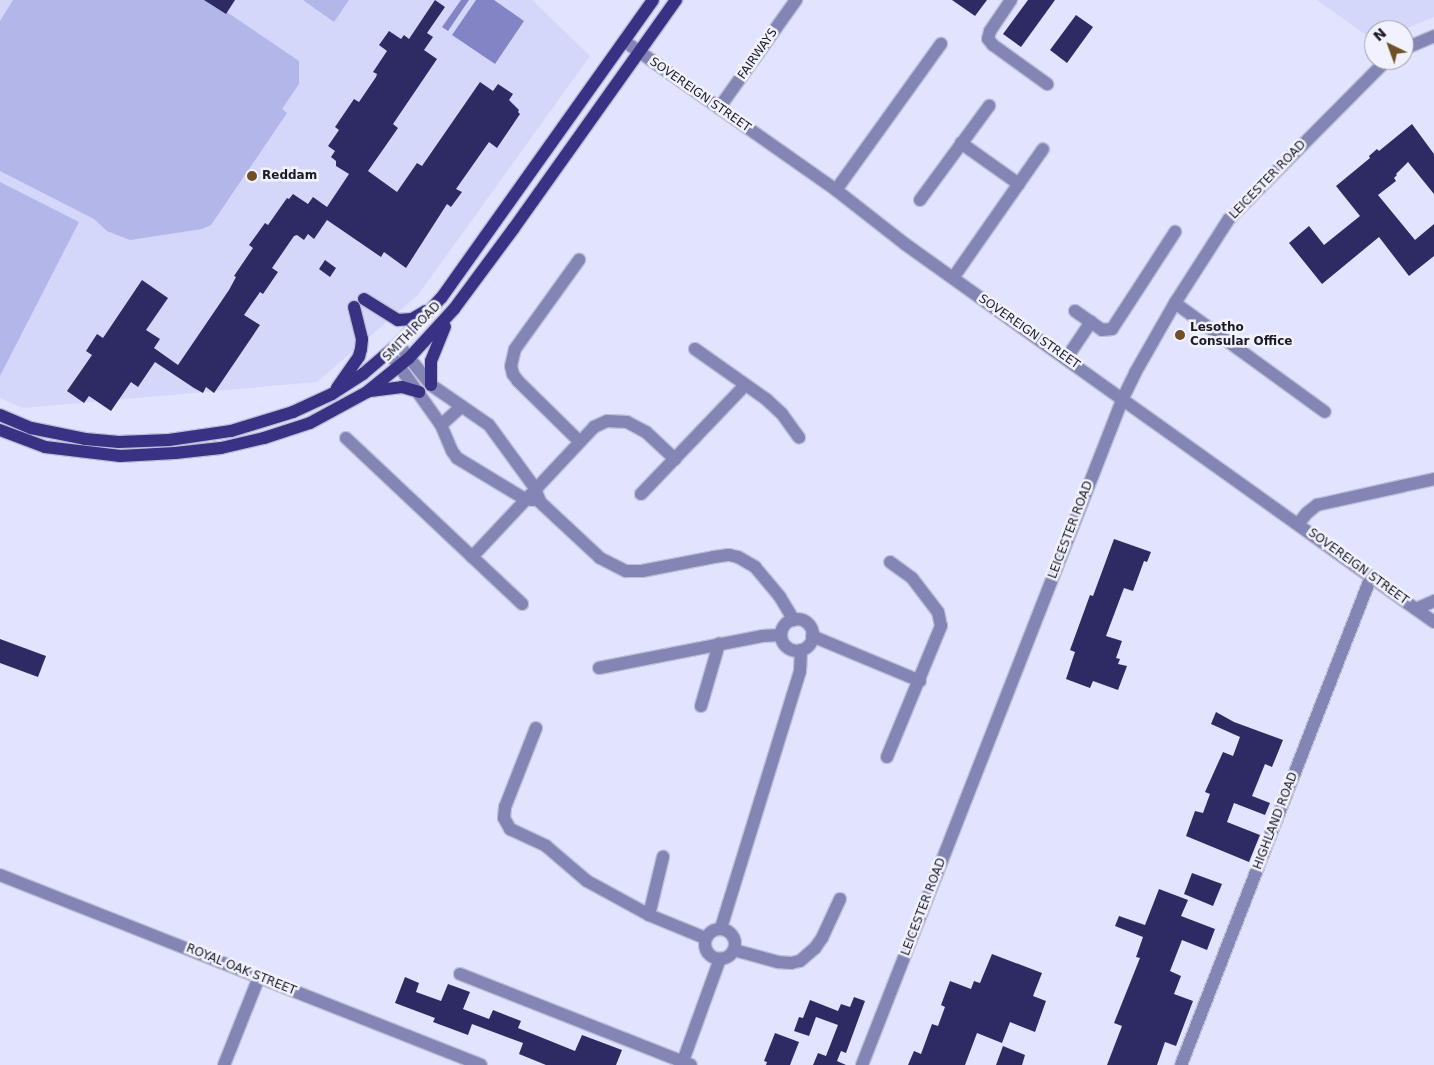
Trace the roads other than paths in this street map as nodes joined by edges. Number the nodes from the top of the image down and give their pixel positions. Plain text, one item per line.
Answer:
1 (653, 0) edge
2 (676, 0) edge
3 (796, 0) edge
4 (1011, 0) edge
5 (1434, 36) edge
6 (624, 41) junction
7 (941, 44) dead end
8 (1414, 45) edge
9 (639, 51) junction
10 (1377, 70) edge
11 (1047, 84) dead end
12 (988, 106) dead end
13 (719, 108) junction
14 (961, 142) junction
15 (1043, 149) dead end
16 (1018, 184) junction
17 (836, 190) junction
18 (920, 200) dead end
19 (1175, 232) dead end
20 (579, 260) dead end
21 (953, 278) junction
22 (364, 299) dead end
23 (1175, 303) junction
24 (434, 306) junction
25 (354, 307) dead end
26 (454, 309) junction
27 (1075, 311) dead end
28 (1091, 322) junction
29 (394, 348) junction
30 (695, 349) dead end
31 (1066, 359) junction
32 (405, 362) junction
33 (431, 385) junction
34 (745, 385) junction
35 (367, 392) junction
36 (419, 392) junction
37 (332, 394) junction
38 (1123, 398) junction
39 (462, 406) junction
40 (1326, 412) dead end
41 (0, 415) edge
42 (441, 425) junction
43 (0, 430) edge
44 (231, 432) junction
45 (799, 437) dead end
46 (346, 438) dead end
47 (579, 441) junction
48 (234, 445) junction
49 (675, 459) junction
50 (1434, 479) edge
51 (534, 488) junction
52 (641, 494) dead end
53 (525, 499) junction
54 (540, 502) junction
55 (1298, 524) junction
56 (472, 557) junction
57 (890, 562) dead end
58 (1371, 577) junction
59 (1434, 600) edge
60 (522, 604) dead end
61 (1416, 609) junction
62 (794, 620) junction
63 (1434, 622) edge
64 (781, 635) junction
65 (812, 636) junction
66 (720, 644) junction
67 (801, 650) junction
68 (599, 668) dead end
69 (920, 681) junction
70 (701, 706) dead end
71 (536, 728) dead end
72 (887, 757) dead end
73 (663, 857) dead end
74 (0, 875) edge
75 (840, 899) dead end
76 (649, 915) junction
77 (721, 928) junction
78 (705, 938) junction
79 (734, 950) junction
80 (720, 960) junction
81 (460, 974) dead end
82 (259, 977) junction
83 (687, 1063) edge
84 (224, 1065) edge
85 (481, 1065) edge
86 (862, 1065) edge
87 (1180, 1065) edge

1 - 6 main road, SMITH ROAD
2 - 9 main road, SMITH ROAD
3 - 13 street, FAIRWAYS
4 - 11 street
5 - 8 street
6 - 9 street, SOVEREIGN STREET
6 - 24 main road, SMITH ROAD
7 - 17 street
9 - 13 street, SOVEREIGN STREET
9 - 26 main road, SMITH ROAD
10 - 23 street, LEICESTER ROAD
12 - 14 street
13 - 17 street, SOVEREIGN STREET
14 - 16 street
14 - 18 street
15 - 16 street
16 - 21 street
17 - 21 street, SOVEREIGN STREET
19 - 28 street
20 - 47 street
21 - 31 street, SOVEREIGN STREET
22 - 24 main road
23 - 38 street, LEICESTER ROAD
23 - 40 street
24 - 29 main road, SMITH ROAD
25 - 37 main road
26 - 32 main road, SMITH ROAD
26 - 33 main road
27 - 28 street
28 - 31 street
29 - 32 street
29 - 37 main road, SMITH ROAD
30 - 34 street
31 - 38 street, SOVEREIGN STREET
32 - 33 street
32 - 35 main road, SMITH ROAD
32 - 36 street
33 - 39 street
34 - 45 street
34 - 49 street
35 - 36 main road
35 - 48 main road, SMITH ROAD
36 - 42 street
37 - 44 main road, SMITH ROAD
38 - 55 street, SOVEREIGN STREET
38 - 86 street, LEICESTER ROAD
39 - 42 street
39 - 51 street
41 - 44 main road, SMITH ROAD
42 - 53 street
43 - 48 main road, SMITH ROAD
44 - 48 main road
46 - 56 street
47 - 49 street
47 - 51 street
49 - 52 street
50 - 55 street
51 - 53 street
51 - 54 street
53 - 54 street
53 - 56 street
54 - 62 street
55 - 58 street, SOVEREIGN STREET
56 - 60 street
57 - 69 street
58 - 61 street, SOVEREIGN STREET
58 - 87 street, HIGHLAND ROAD
59 - 61 street
61 - 63 street, SOVEREIGN STREET
62 - 64 street
62 - 65 street
64 - 66 street
64 - 67 street
65 - 67 street
65 - 69 street
66 - 68 street
66 - 70 street
67 - 77 street
69 - 72 street
71 - 76 street
73 - 76 street
74 - 82 street, ROYAL OAK STREET
75 - 79 street
76 - 78 street
77 - 78 street
77 - 79 street
78 - 80 street
79 - 80 street
80 - 83 street
81 - 83 street
82 - 84 street
82 - 85 street, ROYAL OAK STREET

